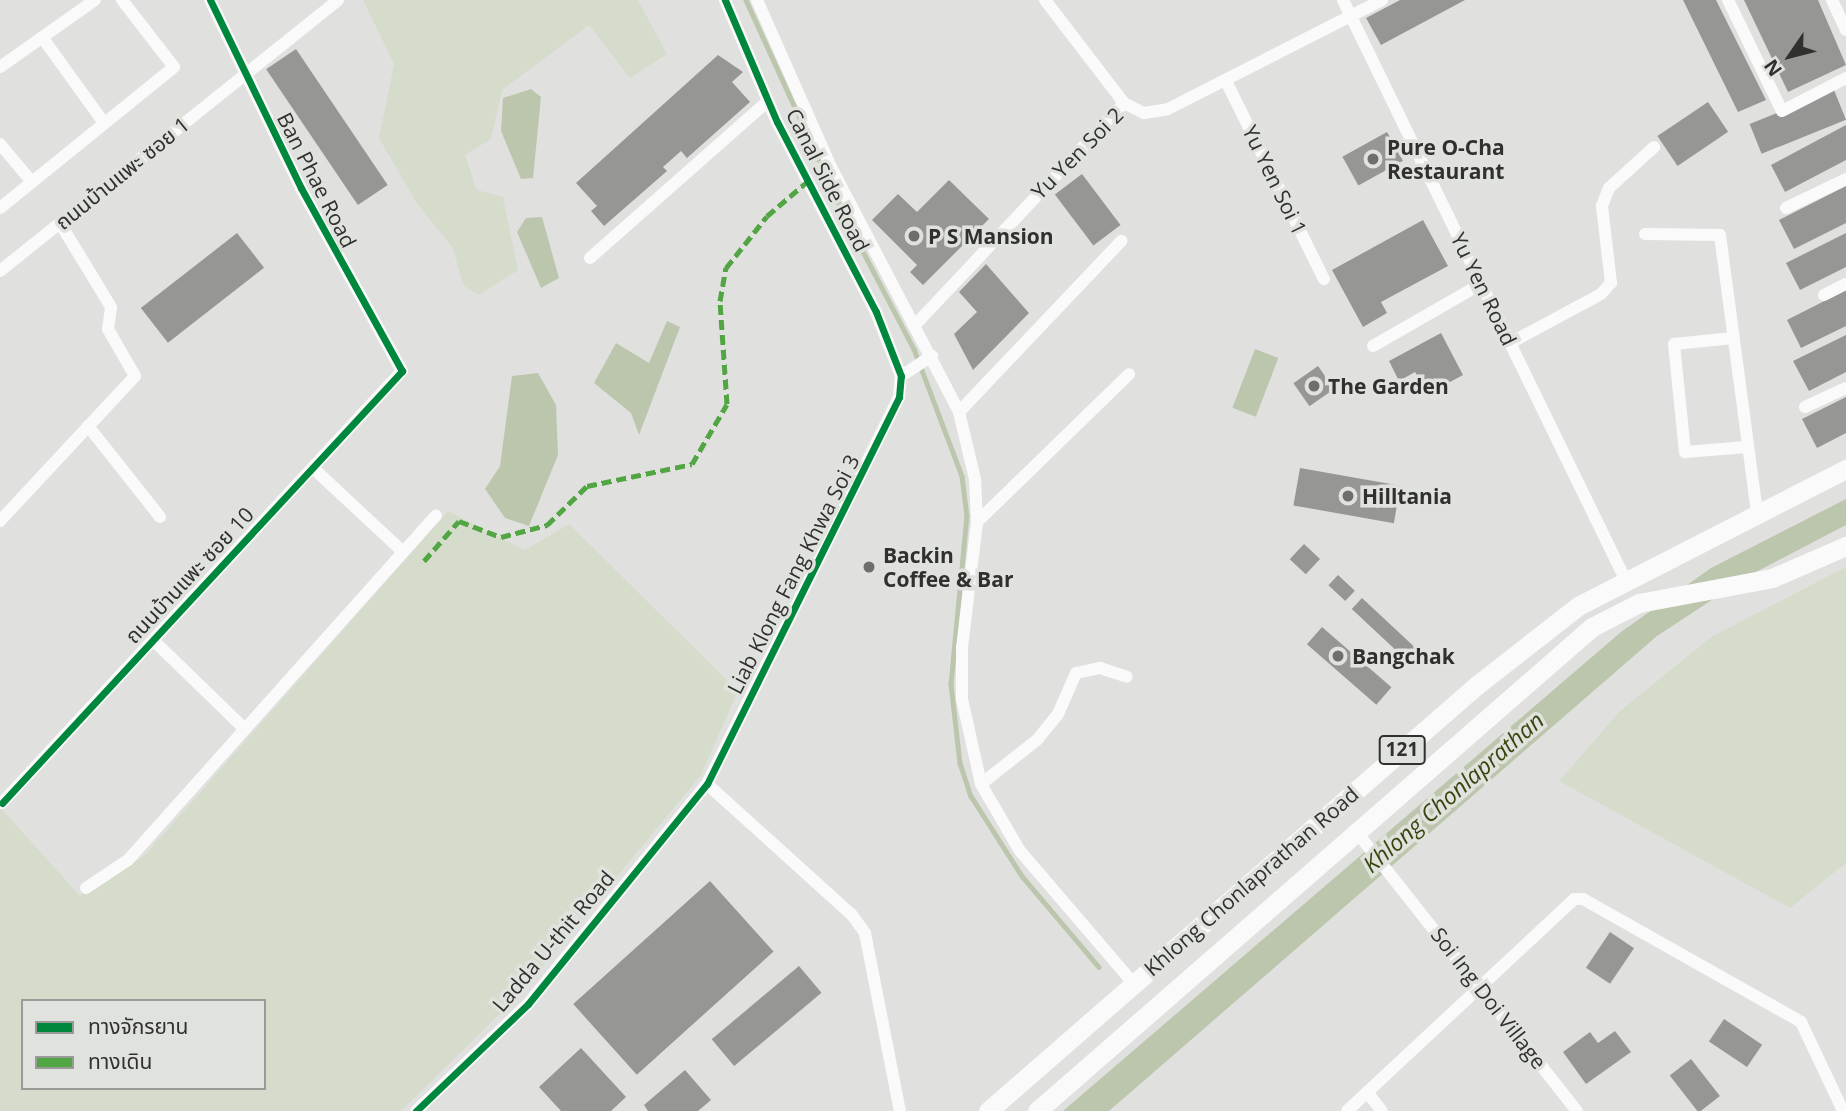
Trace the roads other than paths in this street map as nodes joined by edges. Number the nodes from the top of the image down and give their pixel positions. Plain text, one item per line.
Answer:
1 (95, 0) edge
2 (122, 0) edge
3 (210, 0) edge
4 (338, 0) edge
5 (725, 0) edge
6 (757, 0) edge
7 (1045, 0) edge
8 (1343, 0) edge
9 (1382, 0) edge
10 (1728, 0) edge
11 (1832, 0) edge
12 (1351, 17) junction
13 (1846, 30) edge
14 (41, 37) junction
15 (0, 67) edge
16 (244, 74) junction
17 (1226, 81) junction
18 (1845, 81) edge
19 (768, 100) junction
20 (1124, 103) junction
21 (104, 123) junction
22 (0, 144) edge
23 (1654, 147) dead end
24 (1846, 179) edge
25 (32, 182) junction
26 (0, 208) edge
27 (1786, 208) dead end
28 (60, 223) junction
29 (1646, 234) dead end
30 (1121, 241) dead end
31 (590, 258) dead end
32 (0, 271) edge
33 (1324, 279) dead end
34 (1481, 284) junction
35 (1846, 284) edge
36 (1824, 295) dead end
37 (916, 324) junction
38 (1733, 338) junction
39 (1510, 343) junction
40 (1373, 346) dead end
41 (932, 356) junction
42 (402, 371) joint
43 (1129, 374) dead end
44 (901, 376) junction
45 (1846, 387) edge
46 (1805, 407) dead end
47 (959, 412) junction
48 (88, 426) junction
49 (1747, 447) junction
50 (313, 468) junction
51 (1846, 470) edge
52 (1757, 513) junction
53 (436, 516) dead end
54 (160, 517) dead end
55 (0, 521) edge
56 (977, 522) junction
57 (1846, 546) edge
58 (402, 551) junction
59 (1625, 579) junction
60 (153, 640) junction
61 (1127, 677) dead end
62 (245, 729) junction
63 (707, 784) junction
64 (981, 784) junction
65 (2, 803) edge
66 (1355, 831) junction
67 (86, 888) dead end
68 (1133, 983) junction
69 (1480, 985) junction
70 (1367, 1092) junction
71 (415, 1111) edge
72 (900, 1111) edge
73 (988, 1111) edge
74 (1037, 1111) edge
75 (1347, 1111) edge
76 (1382, 1111) edge
77 (1577, 1111) edge
78 (1843, 1111) edge

1 - 14 street
2 - 21 street
3 - 16 street, Ban Phae Road
4 - 16 street, ถนนบ้านแพะ ซอย 1
5 - 19 street, Canal Side Road
6 - 37 street
7 - 20 street
8 - 12 street, Yu Yen Road
9 - 12 street, Yu Yen Soi 2
10 - 18 street
11 - 13 street
12 - 17 street, Yu Yen Soi 2
12 - 34 street, Yu Yen Road
14 - 15 street
14 - 21 street
16 - 28 street, ถนนบ้านแพะ ซอย 1
16 - 42 street, Ban Phae Road
17 - 20 street, Yu Yen Soi 2
17 - 33 street, Yu Yen Soi 1
19 - 31 street
19 - 44 street, Canal Side Road
20 - 37 street, Yu Yen Soi 2
21 - 25 street
22 - 25 street
23 - 39 street
24 - 27 street
25 - 26 street
28 - 32 street, ถนนบ้านแพะ ซอย 1
28 - 48 street
29 - 38 street
30 - 47 street
34 - 39 street, Yu Yen Road
34 - 40 street
35 - 36 street
37 - 41 street
38 - 49 street
38 - 49 street
39 - 59 street, Yu Yen Road
41 - 44 street
41 - 47 street
42 - 50 street, ถนนบ้านแพะ ซอย 10
43 - 56 street
44 - 63 street, Liab Klong Fang Khwa Soi 3
45 - 46 street
47 - 56 street
48 - 54 street
48 - 55 street
49 - 52 street
50 - 58 street
50 - 60 street, ถนนบ้านแพะ ซอย 10
51 - 52 main road, Khlong Chonlaprathan Road / 121
52 - 59 main road, Khlong Chonlaprathan Road / 121
53 - 58 street
56 - 64 street
57 - 66 main road, Khlong Chonlaprathan Road / 121
58 - 62 street
59 - 68 main road, Khlong Chonlaprathan Road / 121
60 - 62 street
60 - 65 street, ถนนบ้านแพะ ซอย 10
61 - 64 street
62 - 67 street
63 - 71 street, Ladda U-thit Road
63 - 72 street
64 - 68 street
66 - 69 street, Soi Ing Doi Village
66 - 74 main road, Khlong Chonlaprathan Road / 121
68 - 73 main road, Khlong Chonlaprathan Road / 121
69 - 70 street
69 - 77 street, Soi Ing Doi Village
69 - 78 street
70 - 75 street
70 - 76 street

